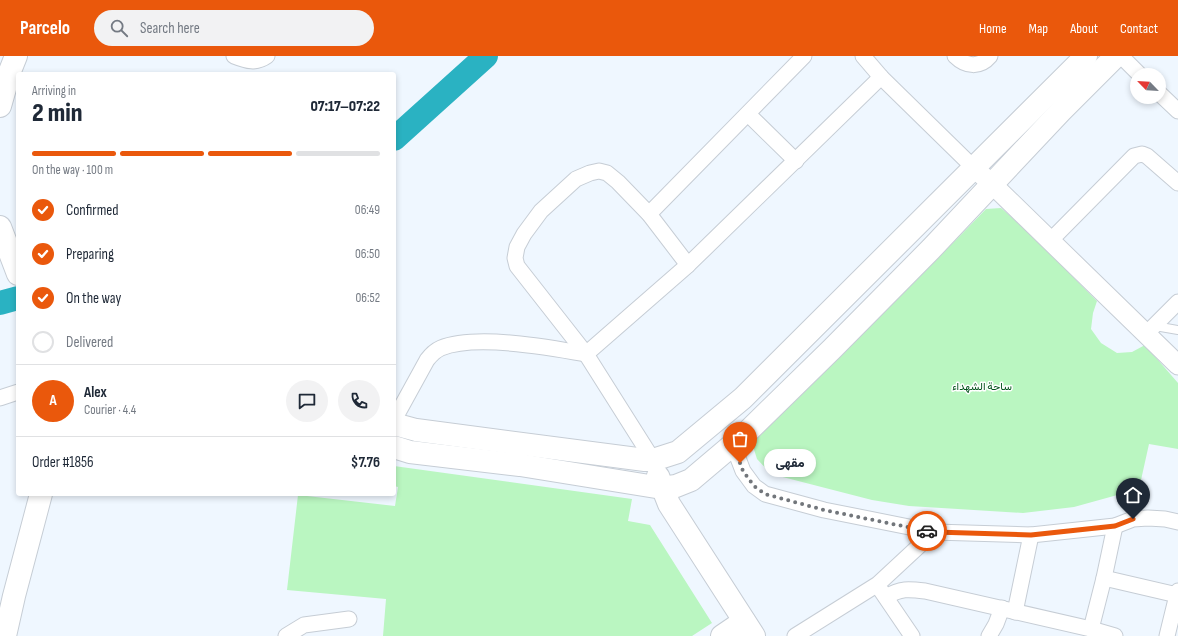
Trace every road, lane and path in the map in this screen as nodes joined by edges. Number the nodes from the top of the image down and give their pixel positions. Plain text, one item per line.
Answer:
1 (234, 56) edge
2 (267, 56) edge
3 (804, 56) edge
4 (863, 56) edge
5 (955, 56) edge
6 (990, 56) edge
7 (1086, 56) edge
8 (1116, 56) edge
9 (1121, 56) edge
10 (9, 61) edge
11 (1133, 68) edge
12 (881, 77) junction
13 (1166, 100) edge
14 (0, 106) edge
15 (1178, 111) edge
16 (748, 114) junction
17 (796, 161) junction
18 (974, 168) junction
19 (1178, 183) edge
20 (992, 184) junction
21 (649, 214) junction
22 (0, 228) edge
23 (914, 229) junction
24 (1050, 241) junction
25 (930, 250) junction
26 (688, 266) junction
27 (16, 268) edge
28 (1178, 302) edge
29 (1150, 330) junction
30 (1178, 330) edge
31 (586, 354) junction
32 (1178, 366) edge
33 (16, 393) edge
34 (0, 398) edge
35 (396, 416) edge
36 (396, 425) edge
37 (733, 445) junction
38 (396, 448) edge
39 (653, 460) junction
40 (662, 488) junction
41 (39, 496) edge
42 (1178, 522) edge
43 (1115, 526) junction
44 (934, 532) junction
45 (1031, 535) junction
46 (1104, 578) junction
47 (882, 590) junction
48 (1177, 593) edge
49 (1008, 610) junction
50 (349, 619) dead end
51 (749, 629) edge
52 (1091, 629) junction
53 (5, 636) edge
54 (286, 636) edge
55 (722, 636) edge
56 (795, 636) edge
57 (912, 636) edge
58 (989, 636) edge
59 (1115, 636) edge
60 (1167, 636) edge

1 - 2 street
3 - 16 street
4 - 12 street
5 - 6 street
7 - 18 main road
8 - 20 main road
9 - 11 street
10 - 14 main road
12 - 17 street
12 - 18 street
13 - 15 street
16 - 17 street
16 - 21 street
17 - 26 street
18 - 20 street
18 - 23 main road
19 - 24 street
20 - 24 street
20 - 25 main road
21 - 26 street
21 - 31 street
22 - 27 main road
23 - 25 main road
23 - 39 main road
24 - 29 street
25 - 37 main road
26 - 31 street
28 - 29 street
29 - 30 lane
29 - 32 street
31 - 35 street
31 - 39 street
33 - 34 street
36 - 39 main road
37 - 40 main road
37 - 44 street
38 - 40 main road
39 - 40 main road
40 - 51 main road
41 - 53 main road
42 - 43 street
43 - 45 street
43 - 46 street
44 - 45 street
44 - 47 street
45 - 49 street
46 - 48 street
46 - 52 street
47 - 49 street
47 - 56 street
47 - 57 street
48 - 60 street
49 - 52 street
49 - 58 street
50 - 54 street
51 - 55 main road
52 - 59 street

